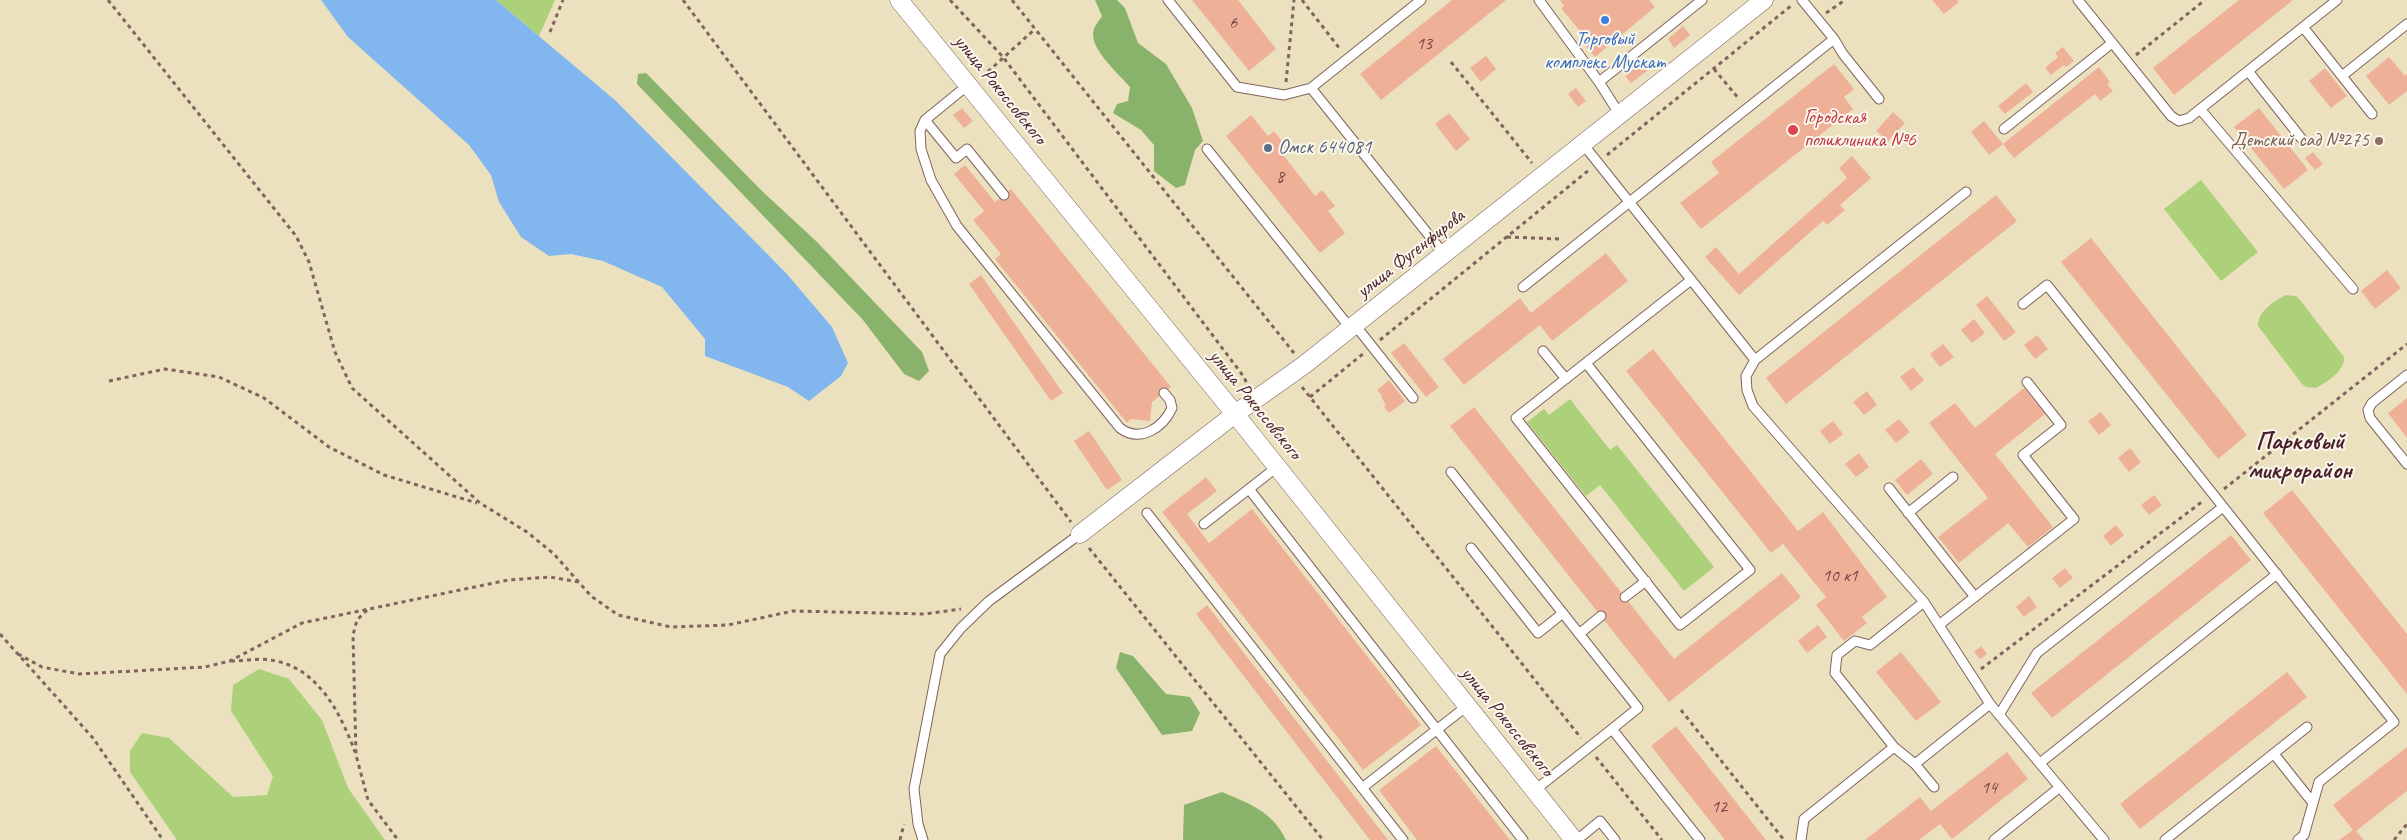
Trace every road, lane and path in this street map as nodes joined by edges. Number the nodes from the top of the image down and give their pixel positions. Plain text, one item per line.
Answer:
1 (108, 0) edge
2 (563, 0) edge
3 (684, 0) edge
4 (899, 0) edge
5 (950, 0) edge
6 (1012, 0) edge
7 (1168, 0) edge
8 (1294, 0) edge
9 (1302, 0) edge
10 (1421, 0) edge
11 (1540, 0) edge
12 (1702, 0) edge
13 (1764, 0) edge
14 (1800, 0) edge
15 (1845, 0) edge
16 (2078, 0) edge
17 (2206, 0) edge
18 (2338, 0) edge
19 (1818, 19) junction
20 (2407, 24) edge
21 (2303, 28) junction
22 (1035, 29) junction
23 (550, 32) dead end
24 (1834, 39) junction
25 (2112, 43) junction
26 (1003, 57) junction
27 (1347, 59) junction
28 (1451, 62) dead end
29 (2128, 62) junction
30 (1714, 69) junction
31 (2248, 71) junction
32 (2342, 76) junction
33 (1599, 82) junction
34 (969, 86) junction
35 (1311, 88) junction
36 (1284, 95) junction
37 (1878, 99) dead end
38 (1747, 109) junction
39 (2200, 109) junction
40 (2372, 114) dead end
41 (1620, 115) junction
42 (925, 120) junction
43 (2004, 129) dead end
44 (2301, 138) dead end
45 (1583, 144) junction
46 (1207, 148) dead end
47 (1598, 163) junction
48 (1535, 166) dead end
49 (1966, 192) dead end
50 (1004, 194) dead end
51 (1630, 202) junction
52 (1507, 237) junction
53 (1582, 240) junction
54 (1444, 254) junction
55 (1691, 280) junction
56 (1523, 288) dead end
57 (2353, 289) dead end
58 (2023, 304) dead end
59 (1353, 327) junction
60 (2407, 344) edge
61 (1372, 346) junction
62 (1543, 351) dead end
63 (1755, 360) junction
64 (1586, 363) junction
65 (1298, 370) junction
66 (2407, 375) edge
67 (1566, 379) junction
68 (109, 381) dead end
69 (2027, 382) dead end
70 (1164, 393) dead end
71 (1310, 397) junction
72 (1414, 398) dead end
73 (1254, 401) junction
74 (1235, 414) junction
75 (2407, 464) edge
76 (1277, 467) junction
77 (1451, 472) dead end
78 (1952, 477) dead end
79 (1889, 488) dead end
80 (1249, 489) junction
81 (2215, 496) junction
82 (480, 503) junction
83 (2224, 507) junction
84 (1147, 512) dead end
85 (1908, 512) junction
86 (1204, 524) dead end
87 (1080, 534) junction
88 (1471, 548) dead end
89 (2277, 574) junction
90 (1646, 581) junction
91 (579, 583) junction
92 (1625, 597) dead end
93 (1975, 597) junction
94 (989, 601) junction
95 (1924, 602) junction
96 (368, 609) junction
97 (1563, 613) junction
98 (1601, 616) dead end
99 (1940, 625) junction
100 (0, 634) edge
101 (1579, 634) junction
102 (18, 654) junction
103 (230, 661) junction
104 (1972, 675) junction
105 (1990, 704) junction
106 (1467, 706) junction
107 (1681, 710) dead end
108 (1999, 715) junction
109 (2307, 727) dead end
110 (1612, 729) junction
111 (1437, 730) junction
112 (1894, 747) junction
113 (1589, 748) junction
114 (356, 754) junction
115 (2274, 754) junction
116 (2040, 763) junction
117 (1915, 764) junction
118 (1934, 787) dead end
119 (2060, 787) junction
120 (1362, 788) junction
121 (1534, 790) junction
122 (2313, 803) junction
123 (2407, 824) edge
124 (163, 840) edge
125 (398, 840) edge
126 (923, 840) edge
127 (1323, 840) edge
128 (1403, 840) edge
129 (1523, 840) edge
130 (1575, 840) edge
131 (1615, 840) edge
132 (1662, 840) edge
133 (1700, 840) edge
134 (1784, 840) edge
135 (1801, 840) edge
136 (1994, 840) edge
137 (2104, 840) edge
138 (2165, 840) edge
139 (2298, 840) edge
140 (2394, 840) edge

1 - 82 path
2 - 23 path
3 - 87 path
4 - 34 street, улица Рокоссовского
5 - 26 path
6 - 22 path
7 - 36 lane
8 - 36 path
9 - 27 path
10 - 27 lane
11 - 33 lane
12 - 33 lane
13 - 41 street, улица Фугенфирова
14 - 19 lane
14 - 30 path
15 - 19 path
16 - 25 lane
17 - 29 path
18 - 21 lane
19 - 24 lane
20 - 32 lane
21 - 31 lane
21 - 32 lane
22 - 26 path
22 - 65 path
24 - 37 lane
24 - 38 lane
25 - 29 lane
25 - 43 lane
26 - 34 path
26 - 73 path
27 - 35 lane
28 - 48 path
29 - 39 lane
30 - 38 path
30 - 47 path
31 - 39 lane
31 - 44 lane
32 - 40 lane
33 - 41 lane
34 - 42 lane
34 - 74 street, улица Рокоссовского
35 - 36 lane
35 - 54 lane
38 - 51 lane
39 - 57 lane
41 - 45 street, улица Фугенфирова
42 - 50 lane
42 - 70 lane
45 - 47 lane
45 - 54 street, улица Фугенфирова
46 - 59 lane
47 - 51 lane
47 - 52 path
49 - 63 lane
51 - 53 lane
51 - 55 lane
52 - 53 path
52 - 61 path
53 - 56 lane
54 - 59 street, улица Фугенфирова
55 - 63 lane
55 - 64 lane
58 - 81 lane
59 - 61 lane
59 - 65 street, улица Фугенфирова
60 - 81 path
61 - 71 path
61 - 72 lane
62 - 67 lane
63 - 95 lane
64 - 67 lane
64 - 90 lane
65 - 71 path
65 - 73 street, улица Фугенфирова
66 - 75 lane
67 - 90 lane
68 - 82 path
69 - 93 lane
71 - 113 path
73 - 74 street, улица Фугенфирова
74 - 76 street, улица Рокоссовского
74 - 87 street, улица Фугенфирова
76 - 80 lane
76 - 106 street, улица Рокоссовского
77 - 97 lane
78 - 85 lane
79 - 85 lane
80 - 86 lane
80 - 111 lane
81 - 83 lane
81 - 104 path
82 - 91 path
83 - 89 lane
83 - 108 lane
84 - 120 lane
85 - 93 lane
87 - 94 lane
87 - 127 path
88 - 97 lane
89 - 116 lane
89 - 122 lane
90 - 92 lane
91 - 94 path
91 - 96 path
93 - 99 lane
94 - 126 lane
95 - 99 lane
95 - 112 lane
96 - 103 path
96 - 114 path
97 - 101 lane
98 - 101 lane
99 - 104 lane
100 - 102 path
101 - 110 lane
102 - 103 path
102 - 124 path
103 - 114 path
104 - 105 lane
105 - 108 lane
105 - 117 lane
106 - 111 lane
106 - 121 street, улица Рокоссовского
107 - 134 path
108 - 116 lane
109 - 115 lane
110 - 113 lane
110 - 133 lane
111 - 120 lane
111 - 129 lane
112 - 117 lane
112 - 135 lane
113 - 121 lane
113 - 132 path
114 - 125 path
115 - 122 lane
115 - 138 lane
116 - 119 lane
117 - 118 lane
119 - 136 lane
119 - 137 lane
120 - 128 lane
121 - 130 street, улица Рокоссовского
122 - 139 lane
123 - 140 path
130 - 131 lane

